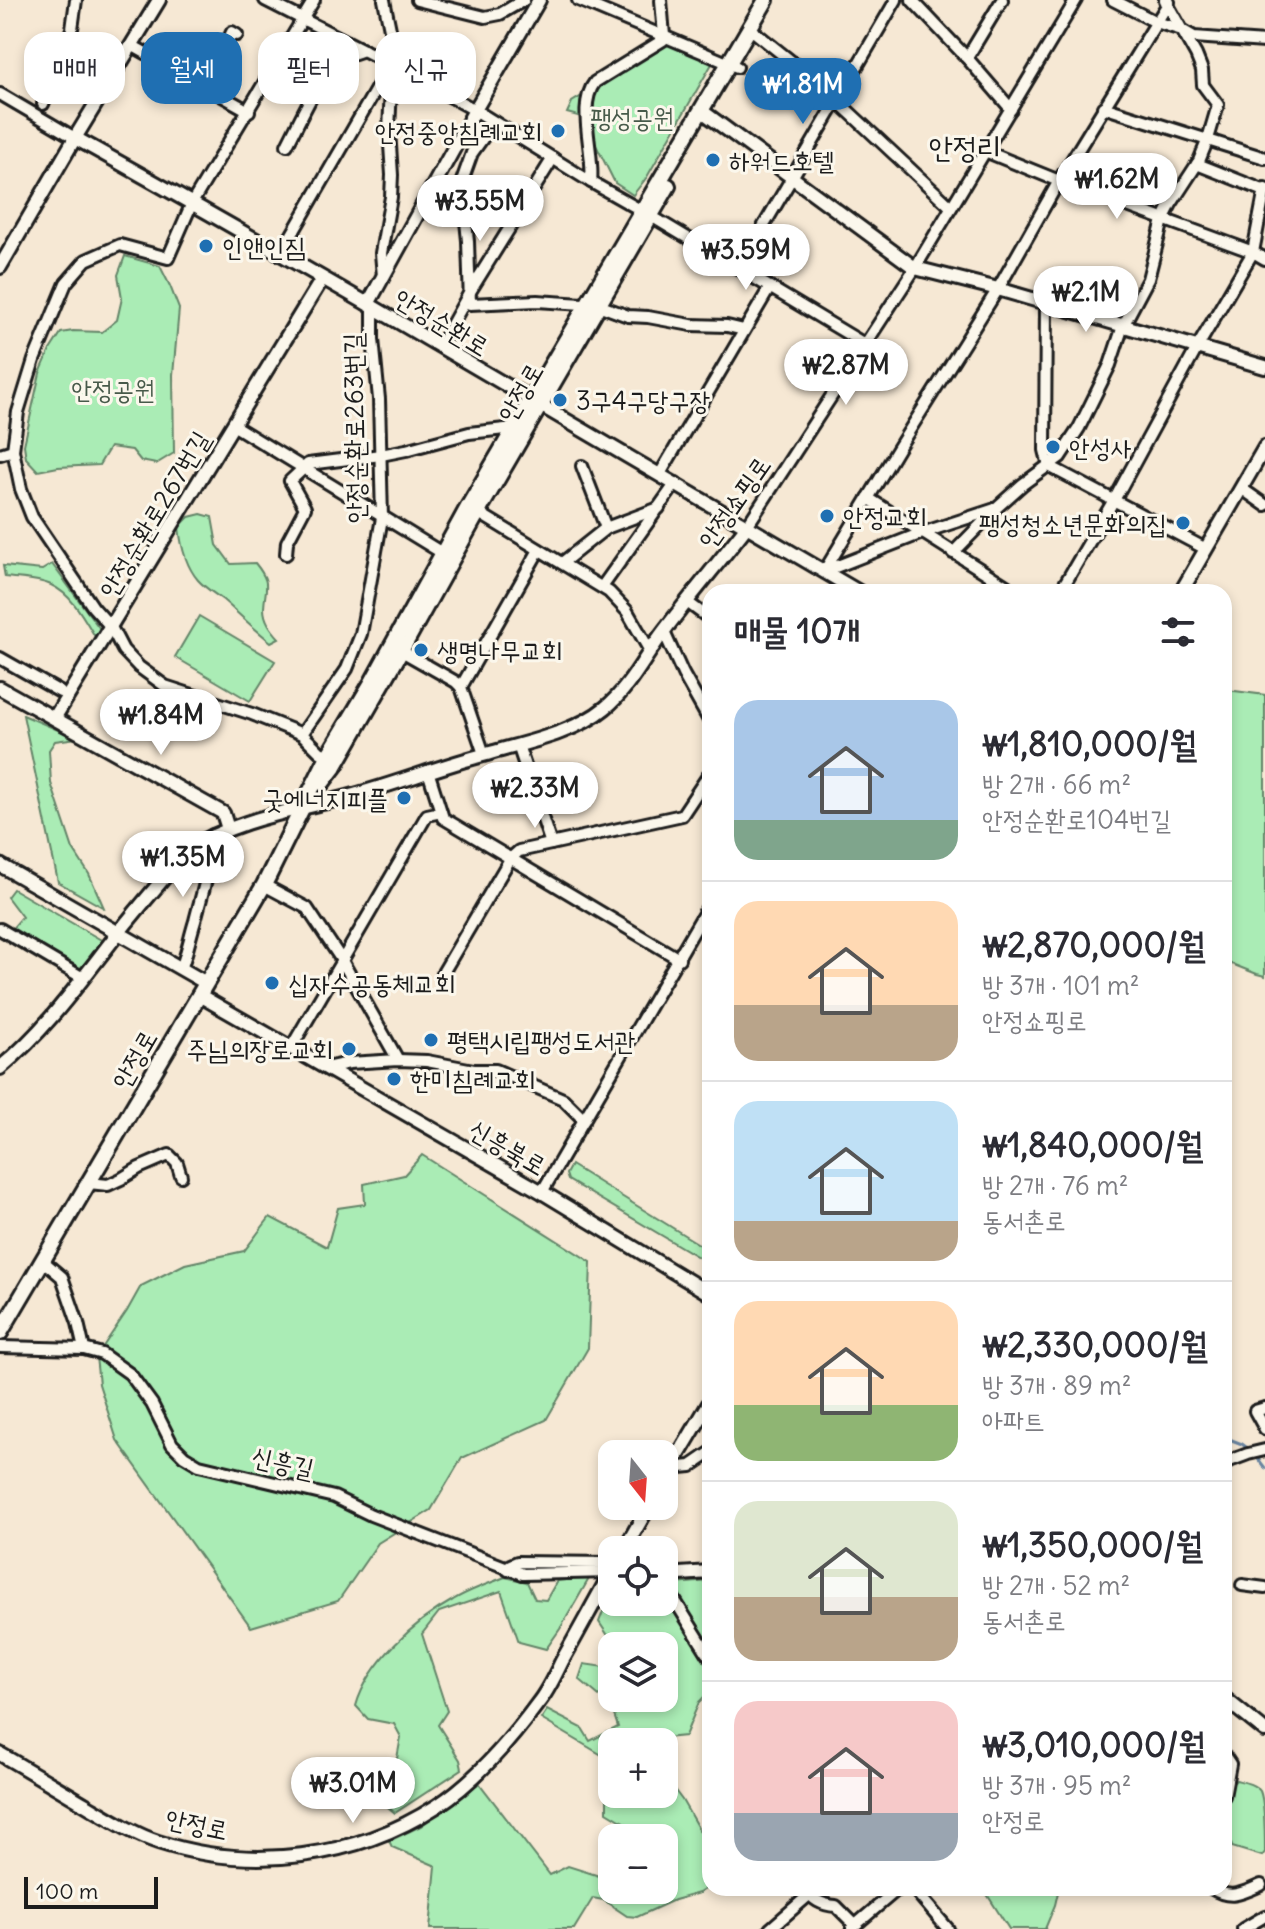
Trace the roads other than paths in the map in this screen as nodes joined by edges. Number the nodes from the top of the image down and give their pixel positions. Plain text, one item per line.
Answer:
1 (76, 0) edge
2 (159, 0) edge
3 (265, 0) edge
4 (314, 0) edge
5 (384, 0) edge
6 (417, 0) edge
7 (524, 0) edge
8 (539, 0) edge
9 (578, 0) edge
10 (661, 0) edge
11 (766, 0) edge
12 (776, 0) edge
13 (896, 0) edge
14 (912, 0) edge
15 (1002, 0) edge
16 (1076, 0) edge
17 (1113, 0) edge
18 (1167, 1) edge
19 (304, 20) junction
20 (1156, 22) junction
21 (1182, 30) junction
22 (71, 32) edge
23 (391, 32) edge
24 (753, 32) junction
25 (664, 36) junction
26 (1265, 42) edge
27 (133, 46) junction
28 (141, 50) edge
29 (364, 50) junction
30 (375, 56) edge
31 (967, 58) junction
32 (733, 65) junction
33 (375, 92) edge
34 (0, 94) edge
35 (838, 101) junction
36 (237, 104) edge
37 (390, 104) edge
38 (464, 104) edge
39 (1103, 107) junction
40 (1011, 109) junction
41 (475, 110) junction
42 (249, 111) junction
43 (705, 114) junction
44 (494, 122) junction
45 (75, 138) junction
46 (1208, 139) junction
47 (287, 145) dead end
48 (985, 151) junction
49 (553, 158) junction
50 (1265, 158) edge
51 (1197, 164) junction
52 (792, 177) junction
53 (1059, 181) junction
54 (591, 182) junction
55 (1265, 190) edge
56 (192, 203) junction
57 (951, 207) junction
58 (1263, 212) edge
59 (646, 213) junction
60 (1163, 220) junction
61 (1253, 252) junction
62 (280, 255) junction
63 (1265, 259) edge
64 (0, 267) edge
65 (739, 268) junction
66 (915, 268) junction
67 (383, 277) junction
68 (322, 279) junction
69 (770, 287) junction
70 (998, 289) junction
71 (471, 290) junction
72 (1046, 304) junction
73 (592, 305) junction
74 (371, 306) junction
75 (1123, 326) junction
76 (744, 330) junction
77 (866, 345) junction
78 (440, 346) junction
79 (1198, 346) junction
80 (1265, 367) edge
81 (535, 403) junction
82 (233, 425) junction
83 (519, 431) junction
84 (1265, 447) edge
85 (13, 450) junction
86 (0, 454) edge
87 (381, 455) junction
88 (582, 466) dead end
89 (1049, 466) junction
90 (303, 469) junction
91 (660, 474) junction
92 (676, 483) junction
93 (1241, 488) junction
94 (868, 498) junction
95 (1114, 499) junction
96 (1265, 505) edge
97 (659, 508) junction
98 (995, 509) junction
99 (473, 510) junction
100 (382, 518) junction
101 (747, 526) junction
102 (606, 528) junction
103 (922, 533) junction
104 (1206, 549) junction
105 (539, 550) junction
106 (953, 553) junction
107 (286, 554) dead end
108 (448, 556) junction
109 (562, 563) junction
110 (825, 571) junction
111 (846, 584) edge
112 (1003, 584) edge
113 (1065, 584) edge
114 (1186, 584) edge
115 (602, 587) junction
116 (687, 602) junction
117 (702, 613) edge
118 (111, 627) junction
119 (664, 632) junction
120 (396, 648) junction
121 (650, 651) junction
122 (0, 658) edge
123 (461, 687) junction
124 (0, 688) edge
125 (60, 692) dead end
126 (702, 707) edge
127 (55, 717) junction
128 (302, 734) junction
129 (518, 745) junction
130 (484, 754) junction
131 (328, 756) junction
132 (428, 771) junction
133 (702, 785) edge
134 (304, 806) junction
135 (441, 812) junction
136 (228, 829) junction
137 (213, 835) junction
138 (551, 844) junction
139 (146, 857) dead end
140 (510, 859) junction
141 (0, 865) edge
142 (170, 871) junction
143 (264, 885) junction
144 (702, 917) edge
145 (0, 929) edge
146 (119, 932) junction
147 (341, 959) junction
148 (679, 959) junction
149 (181, 969) junction
150 (441, 976) dead end
151 (83, 978) junction
152 (202, 989) junction
153 (291, 1048) junction
154 (398, 1060) junction
155 (0, 1068) edge
156 (326, 1068) junction
157 (584, 1120) junction
158 (181, 1176) dead end
159 (89, 1183) junction
160 (542, 1192) junction
161 (43, 1261) junction
162 (702, 1289) edge
163 (0, 1333) edge
164 (0, 1347) edge
165 (84, 1349) junction
166 (1265, 1408) edge
167 (702, 1415) edge
168 (1265, 1429) edge
169 (1256, 1452) edge
170 (678, 1456) edge
171 (702, 1459) edge
172 (1232, 1460) edge
173 (678, 1470) edge
174 (598, 1563) edge
175 (508, 1570) junction
176 (598, 1572) edge
177 (702, 1573) edge
178 (678, 1574) edge
179 (1242, 1585) dead end
180 (1265, 1588) edge
181 (598, 1597) edge
182 (678, 1606) edge
183 (702, 1644) edge
184 (1232, 1708) edge
185 (1265, 1730) edge
186 (0, 1754) edge
187 (1261, 1885) dead end
188 (1232, 1895) edge
189 (804, 1896) edge
190 (815, 1896) edge
191 (890, 1896) edge
192 (920, 1896) edge
193 (1265, 1916) edge
194 (853, 1927) edge
195 (770, 1929) edge
196 (948, 1929) edge
197 (1243, 1929) edge

1 - 22 street
2 - 27 street
3 - 19 street
4 - 19 street
5 - 23 street
6 - 7 street
8 - 41 street
9 - 25 street
10 - 25 street
11 - 24 main road, 안정로
12 - 24 main road, 안정로
13 - 35 street
14 - 31 street
15 - 31 street
16 - 40 street, 안정쇼핑로
17 - 20 street
18 - 20 street
18 - 21 street
19 - 29 street
19 - 42 street
20 - 21 street
20 - 39 street
21 - 26 street
21 - 46 street
24 - 32 main road, 안정로
24 - 35 street
25 - 32 street
25 - 54 street
27 - 28 street
27 - 45 street
29 - 30 street
29 - 47 street
31 - 40 street
32 - 43 main road, 안정로
33 - 62 street
34 - 45 street, 안정순환로
35 - 52 street
35 - 57 street
36 - 42 street
37 - 67 street
38 - 41 street
39 - 46 street
39 - 53 street
40 - 48 street, 안정쇼핑로
41 - 44 street
41 - 67 street
42 - 56 street
43 - 52 street
43 - 59 main road, 안정로
44 - 49 street
44 - 71 street
45 - 56 street, 안정순환로
45 - 64 street
46 - 50 street
46 - 51 street
48 - 53 street
48 - 57 street, 안정쇼핑로
49 - 54 street
49 - 71 street
51 - 55 street
51 - 60 street
52 - 65 street
52 - 66 street
53 - 60 street
53 - 70 street
54 - 59 street
55 - 58 street
56 - 62 street, 안정순환로
56 - 85 street
57 - 66 street, 안정쇼핑로
58 - 61 street
59 - 65 street
59 - 73 main road, 안정로
60 - 61 street
60 - 75 street
61 - 63 street
61 - 79 street
62 - 68 street, 안정순환로
65 - 69 street
66 - 70 street
66 - 77 street, 안정쇼핑로
67 - 74 street
68 - 74 street, 안정순환로
68 - 82 street, 안정순환로267번길
69 - 76 street
69 - 77 street
70 - 72 street
70 - 94 street
71 - 73 street
71 - 78 street
72 - 75 street
72 - 89 street
73 - 76 street
73 - 81 main road, 안정로
74 - 78 street, 안정순환로
74 - 87 street, 안정순환로263번길
75 - 79 street
75 - 89 street
76 - 91 street
77 - 101 street, 안정쇼핑로
78 - 81 street, 안정순환로
79 - 80 street
79 - 95 street
81 - 83 main road, 안정로
81 - 91 street, 안정순환로
82 - 90 street
82 - 118 street, 안정순환로267번길
83 - 87 street
83 - 99 main road, 안정로
84 - 93 street
85 - 86 street
85 - 118 street
87 - 90 street
87 - 100 street, 안정순환로263번길
88 - 102 street
89 - 95 street
89 - 98 street
90 - 100 street
90 - 107 street
91 - 92 street, 안정순환로
92 - 97 street
92 - 101 street, 안정순환로
93 - 96 street
93 - 104 street
94 - 103 street
94 - 110 street
95 - 104 street
95 - 113 street
97 - 102 street
97 - 115 street
98 - 103 street
98 - 106 street
99 - 105 street
99 - 108 main road, 안정로
100 - 108 street
100 - 128 street, 안정순환로263번길
101 - 110 street, 안정순환로
101 - 116 street, 안정쇼핑로
102 - 109 street
103 - 106 street
103 - 110 street
104 - 114 street
105 - 109 street
105 - 123 street
106 - 112 street
108 - 120 main road, 안정로
109 - 115 street
110 - 111 street, 안정순환로
115 - 121 street
116 - 117 street
116 - 119 street, 안정쇼핑로
118 - 127 street, 안정순환로267번길
118 - 128 street
119 - 121 street, 안정쇼핑로
119 - 126 street
120 - 123 street
120 - 131 main road, 안정로
120 - 134 main road, 안정로
121 - 129 street, 안정쇼핑로
122 - 125 street
123 - 130 street
124 - 127 street
127 - 136 street
128 - 131 street
129 - 130 street, 안정쇼핑로
129 - 138 street
130 - 132 street, 안정쇼핑로
131 - 134 main road, 안정로
132 - 134 street, 안정쇼핑로
132 - 135 street
133 - 138 street
134 - 136 street, 안정쇼핑로
134 - 143 main road, 안정로
135 - 140 street
135 - 147 street
136 - 137 street, 안정쇼핑로
137 - 142 street, 안정쇼핑로
137 - 149 street
138 - 140 street
139 - 142 street
140 - 148 street
140 - 150 street
141 - 146 street, 신흥북로
142 - 146 street, 안정쇼핑로
143 - 147 street
143 - 152 main road, 안정로
144 - 148 street
145 - 151 street
146 - 149 street, 신흥북로
146 - 151 street, 안정쇼핑로
147 - 153 street
147 - 154 street
148 - 157 street
149 - 152 street, 신흥북로
151 - 155 street, 안정쇼핑로
152 - 153 street, 신흥북로
152 - 159 main road, 안정로
153 - 156 street, 신흥북로
154 - 156 street
154 - 157 street
156 - 160 street, 신흥북로
157 - 160 street
158 - 159 street
159 - 161 main road, 안정로
160 - 162 street, 신흥북로
161 - 163 main road, 안정로
161 - 165 street
164 - 165 street
165 - 175 street, 신흥길
166 - 168 street
167 - 170 street
169 - 172 street
171 - 173 street
174 - 175 street
175 - 176 street, 신흥길
177 - 178 street
179 - 180 street
181 - 186 street, 안정로
182 - 183 street
184 - 185 street
187 - 188 street
189 - 195 street
190 - 194 street
191 - 194 street
192 - 196 street
193 - 197 street

